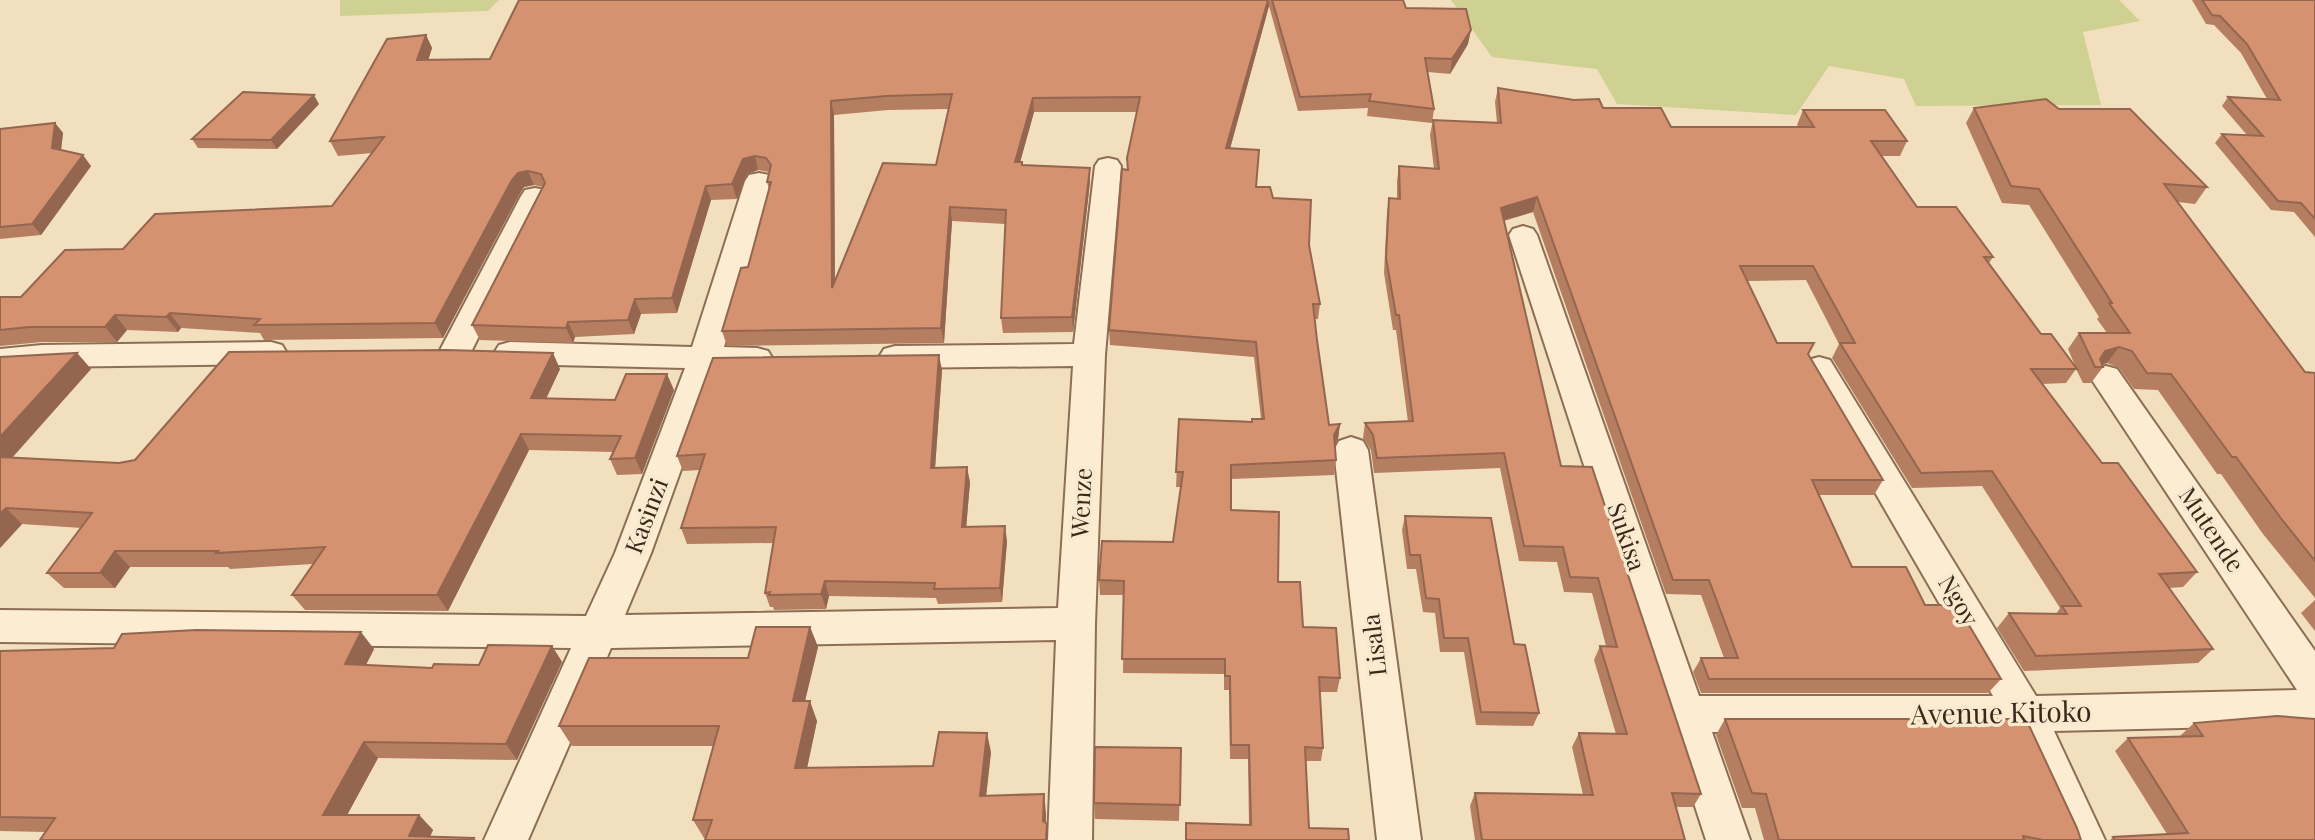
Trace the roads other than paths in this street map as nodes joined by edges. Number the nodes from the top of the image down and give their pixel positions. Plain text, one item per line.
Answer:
1 (1108, 166) dead end
2 (759, 181) dead end
3 (535, 196) edge
4 (1523, 234) dead end
5 (303, 353) edge
6 (1089, 355) junction
7 (869, 358) edge
8 (786, 359) edge
9 (0, 360) edge
10 (704, 360) junction
11 (1819, 368) edge
12 (2106, 377) edge
13 (1351, 450) dead end
14 (1076, 624) junction
15 (0, 626) edge
16 (598, 632) junction
17 (2315, 683) edge
18 (2315, 707) edge
19 (2025, 713) junction
20 (1687, 714) junction
21 (506, 840) edge
22 (1070, 840) edge
23 (1399, 840) edge
24 (1728, 840) edge
25 (2083, 840) edge

1 - 6 street, Wenze
2 - 10 street, Kasinzi
3 - 10 street
4 - 20 street, Sukisa
5 - 9 street
6 - 7 street
6 - 14 street, Wenze
8 - 10 street
10 - 16 street, Kasinzi
11 - 19 street, Ngoy
12 - 17 street, Mutende
13 - 23 street, Lisala
14 - 16 street
14 - 22 street, Wenze
15 - 16 street
16 - 21 street, Kasinzi
18 - 19 street, Avenue Kitoko
19 - 20 street, Avenue Kitoko
19 - 25 street, Ngoy
20 - 24 street, Sukisa

